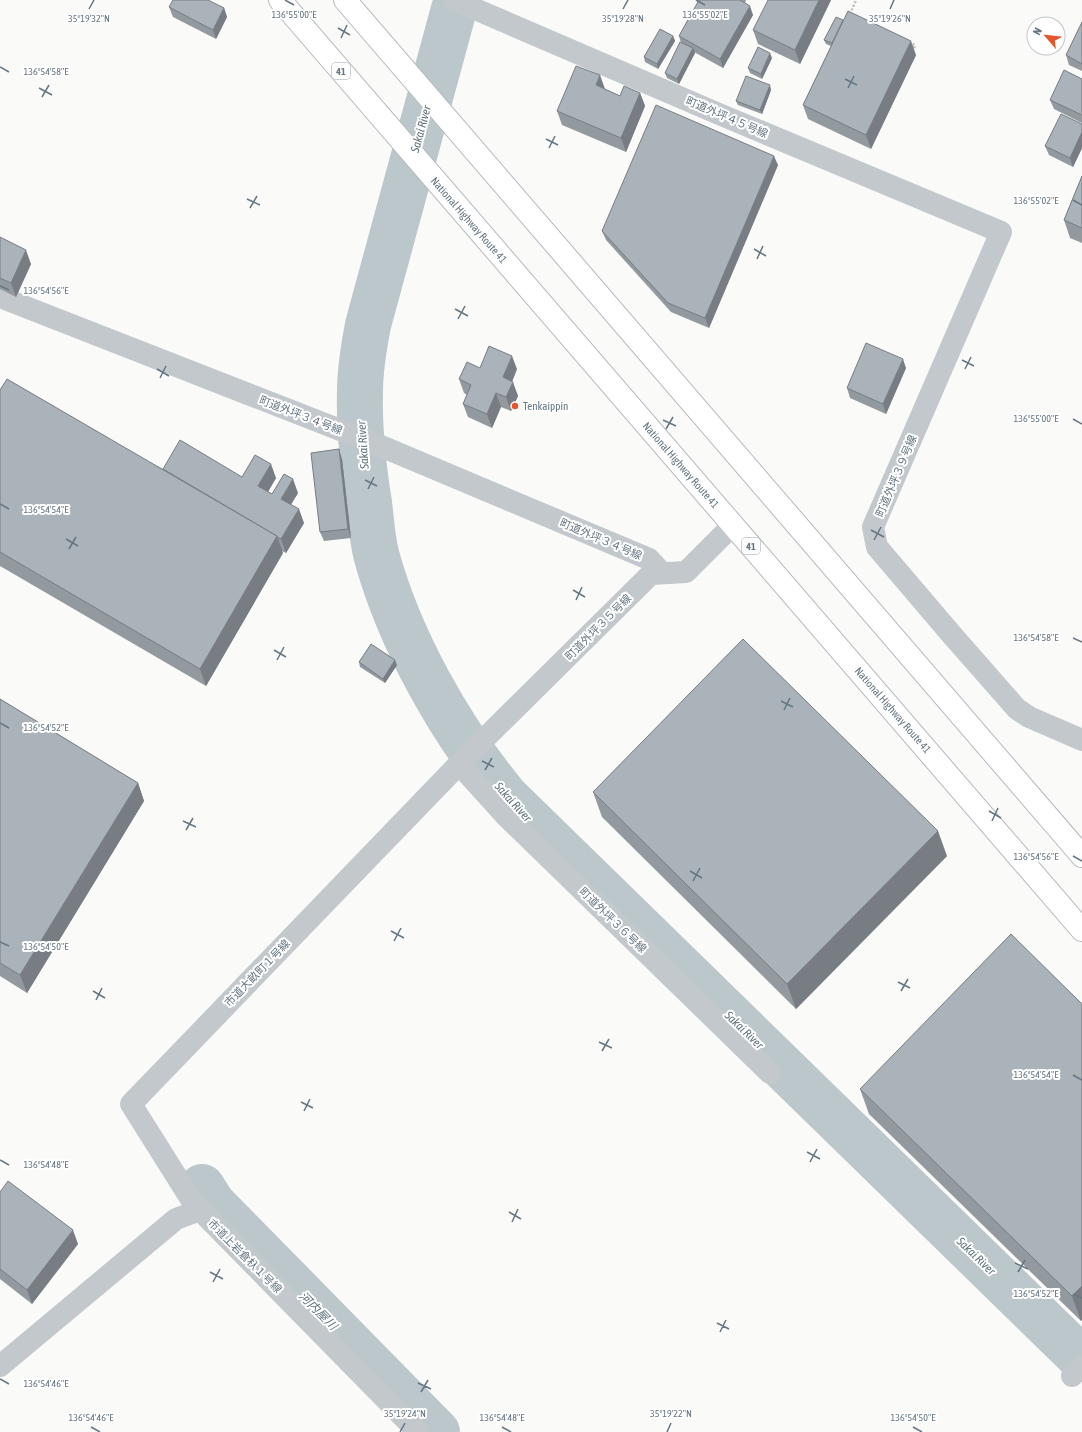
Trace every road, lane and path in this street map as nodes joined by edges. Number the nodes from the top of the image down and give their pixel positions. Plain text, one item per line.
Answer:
1 (280, 0) edge
2 (345, 0) edge
3 (856, 0) edge
4 (460, 3) edge
5 (849, 16) edge
6 (909, 42) edge
7 (912, 52) edge
8 (1001, 232) joint
9 (0, 297) edge
10 (733, 525) junction
11 (662, 574) junction
12 (1082, 740) edge
13 (468, 755) junction
14 (1082, 856) edge
15 (1082, 930) edge
16 (770, 1073) dead end
17 (192, 1200) junction
18 (0, 1366) edge
19 (418, 1432) edge

1 - 10 highway, National Highway Route 41 / 41
2 - 14 highway
3 - 5 path
4 - 8 street, 町道外坪４５号線
6 - 7 path
8 - 12 street, 町道外坪３９号線
9 - 11 street, 町道外坪３４号線
10 - 11 street, 町道外坪３５号線
10 - 15 highway, National Highway Route 41 / 41
11 - 13 street, 町道外坪３５号線
13 - 16 street, 町道外坪３６号線
13 - 17 street, 市道大畝町１号線
17 - 18 street, 市道上岩倉杁１号線
17 - 19 street, 市道上岩倉杁１号線

